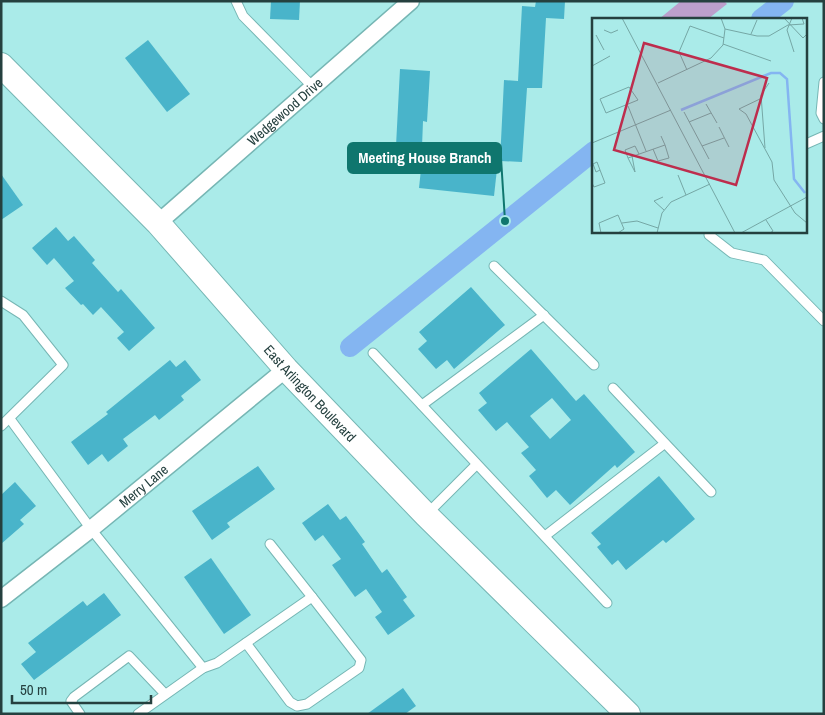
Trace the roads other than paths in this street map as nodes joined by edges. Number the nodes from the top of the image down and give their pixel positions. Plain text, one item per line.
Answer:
1 (236, 1) edge
2 (411, 1) edge
3 (1, 65) edge
4 (824, 82) edge
5 (312, 87) junction
6 (824, 119) edge
7 (824, 136) edge
8 (808, 143) edge
9 (158, 223) junction
10 (711, 232) edge
11 (494, 266) dead end
12 (1, 301) edge
13 (544, 315) junction
14 (824, 321) edge
15 (373, 353) dead end
16 (594, 364) dead end
17 (286, 370) junction
18 (613, 388) dead end
19 (422, 405) junction
20 (10, 419) junction
21 (1, 426) edge
22 (664, 444) junction
23 (476, 465) junction
24 (711, 492) dead end
25 (426, 515) junction
26 (91, 529) junction
27 (545, 536) junction
28 (270, 544) dead end
29 (312, 597) junction
30 (1, 599) edge
31 (607, 603) dead end
32 (246, 643) junction
33 (203, 668) junction
34 (165, 694) junction
35 (80, 714) edge
36 (138, 714) edge
37 (628, 714) edge

1 - 5 lane
2 - 5 street, Wedgewood Drive
3 - 9 main road, East Arlington Boulevard
4 - 6 lane
5 - 9 street, Wedgewood Drive
7 - 8 lane
9 - 17 main road, East Arlington Boulevard
10 - 14 lane
11 - 13 lane
12 - 20 lane
13 - 16 lane
13 - 19 lane
15 - 19 lane
17 - 25 main road, East Arlington Boulevard
17 - 26 street, Merry Lane
18 - 22 lane
19 - 23 lane
20 - 21 lane
20 - 26 lane
22 - 24 lane
22 - 27 lane
23 - 25 lane
23 - 27 lane
25 - 37 main road, East Arlington Boulevard
26 - 30 street, Merry Lane
26 - 33 lane
27 - 31 lane
28 - 29 lane
29 - 32 lane
29 - 32 lane
32 - 33 lane
33 - 34 lane
34 - 35 lane
34 - 36 lane

